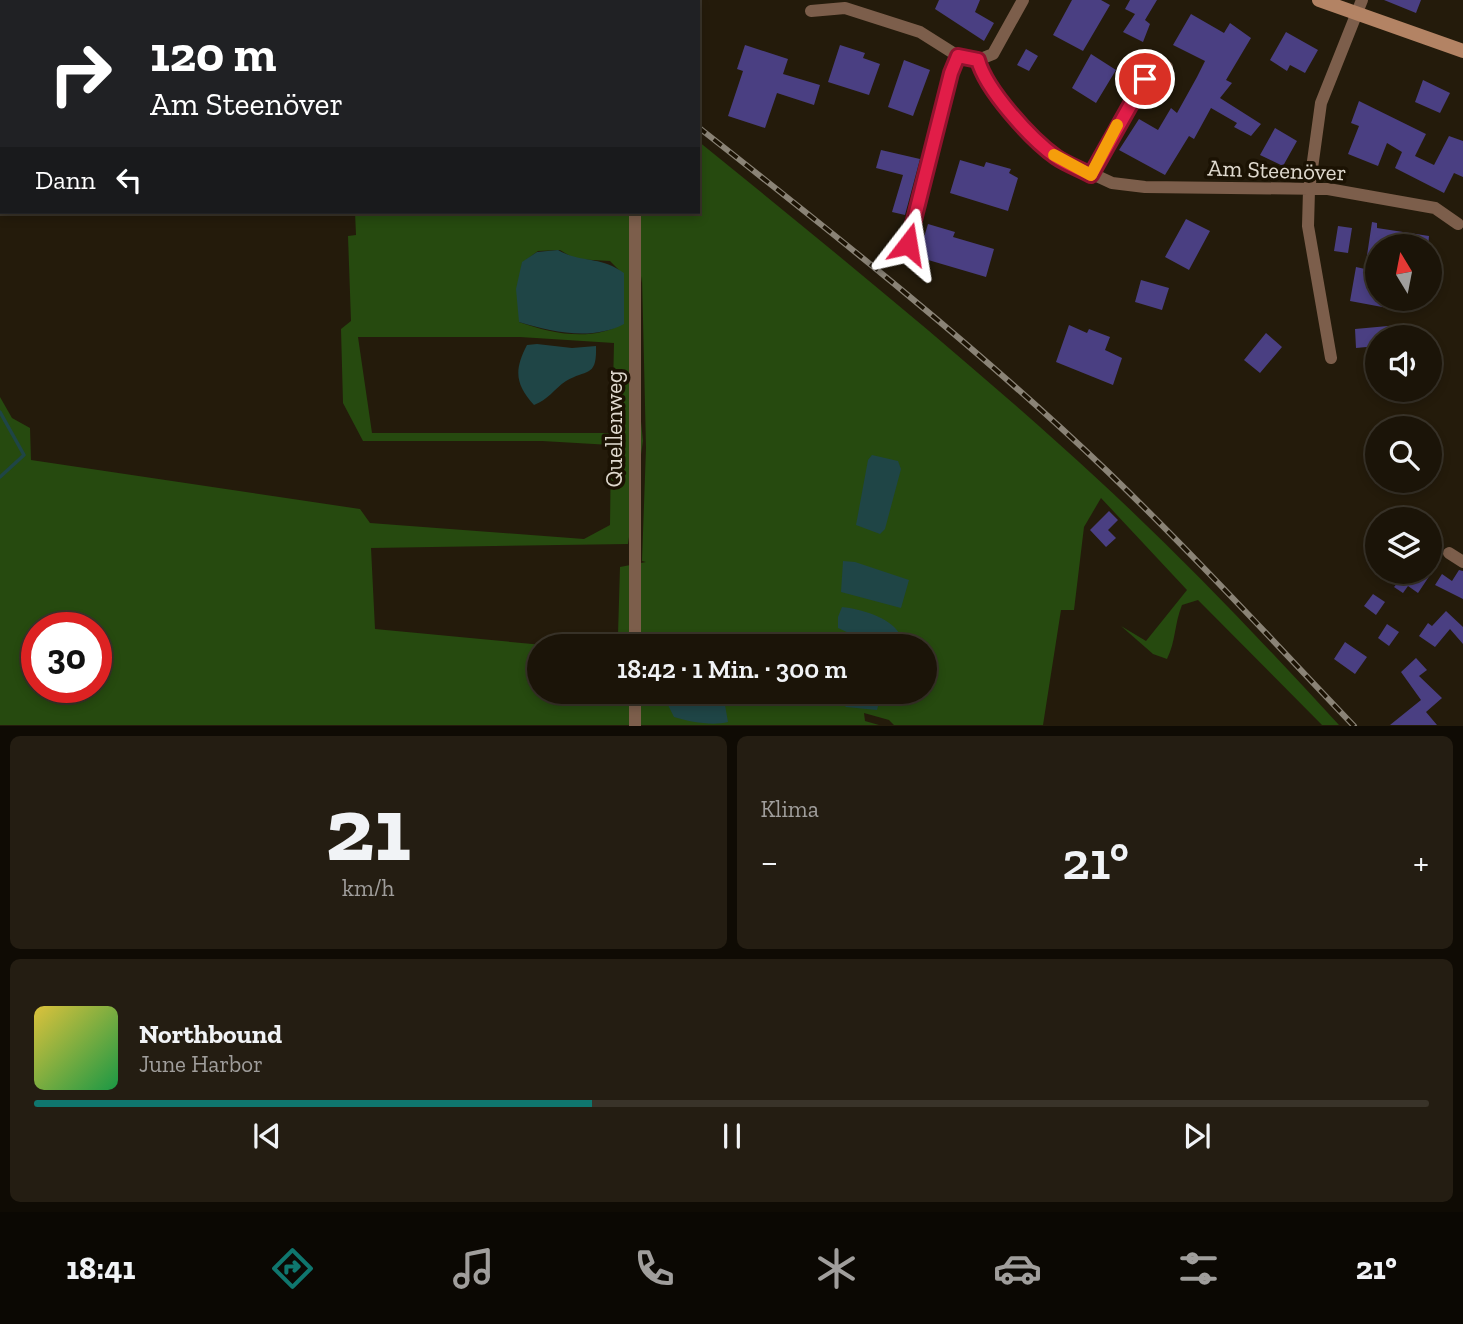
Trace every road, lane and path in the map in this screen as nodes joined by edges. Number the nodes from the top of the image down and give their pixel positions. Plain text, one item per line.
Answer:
1 (1023, 0) edge
2 (1318, 0) edge
3 (1359, 7) edge
4 (811, 11) dead end
5 (1463, 51) edge
6 (958, 56) junction
7 (978, 60) junction
8 (1167, 67) dead end
9 (1091, 175) junction
10 (1308, 190) junction
11 (635, 214) edge
12 (1458, 224) dead end
13 (908, 244) dead end
14 (1332, 358) dead end
15 (1449, 553) dead end
16 (1463, 562) edge
17 (635, 634) edge
18 (635, 704) edge
19 (635, 726) edge

1 - 7 street
2 - 3 main road
3 - 5 main road
3 - 10 street
4 - 6 street
6 - 7 street
6 - 13 street
7 - 9 street, Am Steenöver
8 - 9 street
9 - 10 street, Am Steenöver
10 - 12 street, Am Steenöver
10 - 14 street
11 - 17 street, Quellenweg
15 - 16 street
18 - 19 street

